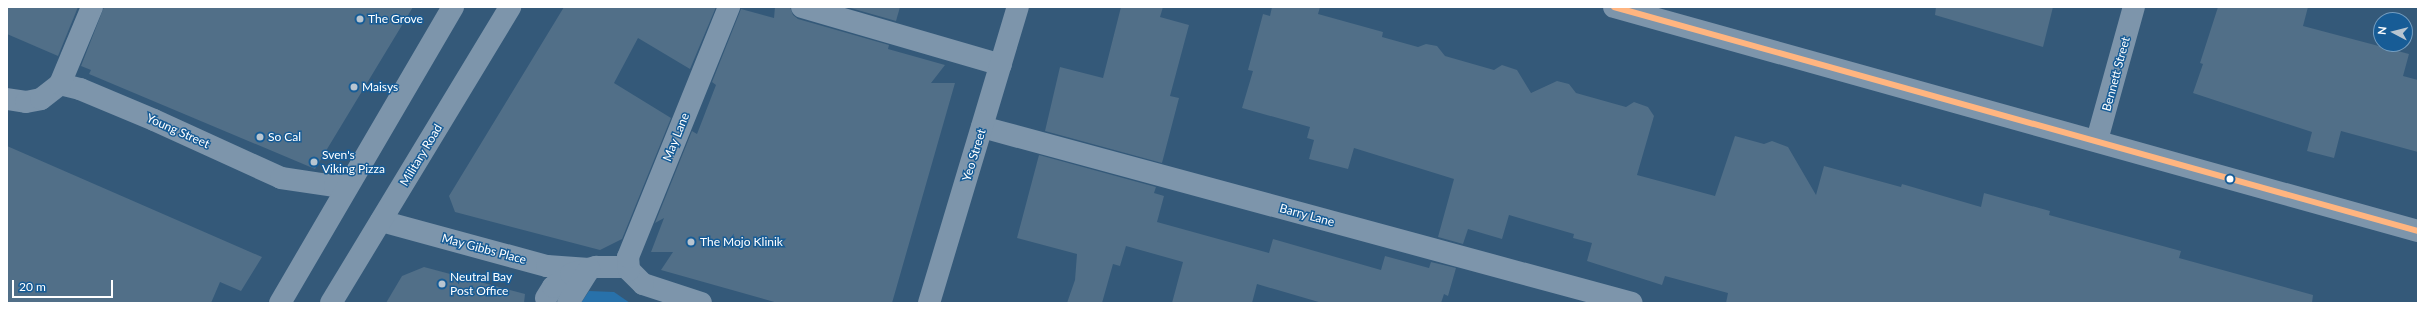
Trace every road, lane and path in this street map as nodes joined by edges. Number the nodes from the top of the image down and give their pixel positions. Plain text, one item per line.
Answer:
1 (92, 7) edge
2 (453, 7) edge
3 (510, 7) edge
4 (729, 7) edge
5 (802, 7) edge
6 (1018, 7) edge
7 (1614, 7) edge
8 (2134, 7) edge
9 (1001, 65) junction
10 (60, 84) junction
11 (7, 99) edge
12 (982, 127) junction
13 (2097, 140) junction
14 (352, 178) junction
15 (381, 221) junction
16 (2418, 231) edge
17 (628, 267) junction
18 (589, 268) junction
19 (546, 298) dead end
20 (280, 303) edge
21 (331, 303) edge
22 (568, 303) edge
23 (698, 303) edge
24 (929, 303) edge
25 (1632, 303) edge

1 - 10 main road
2 - 14 main road
3 - 15 main road, Military Road
4 - 17 main road, May Lane
5 - 9 main road
6 - 9 main road, Yeo Street
7 - 13 main road
8 - 13 main road, Bennett Street
9 - 12 main road, Yeo Street
10 - 11 main road
10 - 14 main road, Young Street
12 - 24 main road, Yeo Street
12 - 25 main road, Barry Lane
13 - 16 main road
14 - 20 main road
15 - 18 main road, May Gibbs Place
15 - 21 main road, Military Road
17 - 18 main road, May Gibbs Place
17 - 23 main road
18 - 19 main road
18 - 22 main road

